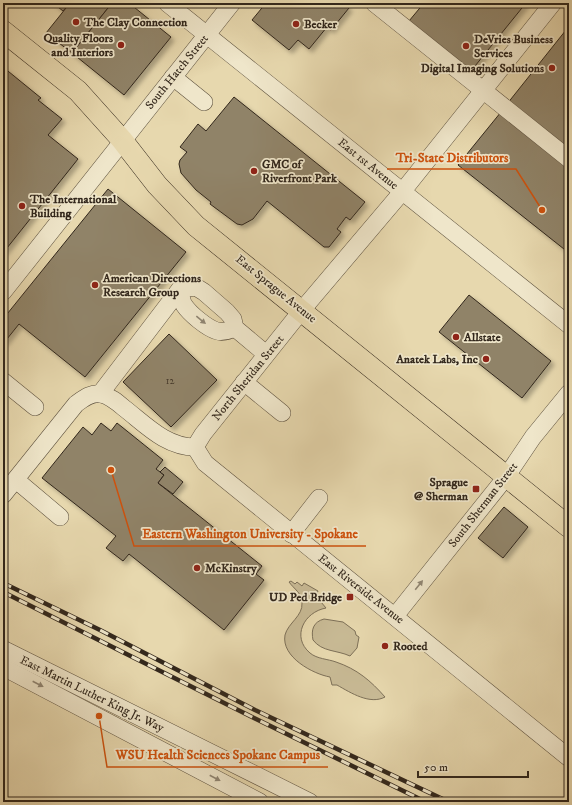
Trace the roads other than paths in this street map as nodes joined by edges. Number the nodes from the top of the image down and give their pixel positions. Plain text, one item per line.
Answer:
1 (167, 3) edge
2 (232, 3) edge
3 (374, 3) edge
4 (553, 3) edge
5 (3, 31) edge
6 (206, 35) junction
7 (173, 77) junction
8 (483, 90) junction
9 (204, 102) dead end
10 (122, 140) junction
11 (569, 160) edge
12 (402, 192) junction
13 (180, 289) junction
14 (3, 292) edge
15 (302, 310) junction
16 (569, 325) edge
17 (235, 328) junction
18 (266, 354) junction
19 (3, 381) edge
20 (244, 382) junction
21 (569, 393) edge
22 (100, 394) junction
23 (35, 407) dead end
24 (282, 413) dead end
25 (195, 447) junction
26 (506, 477) junction
27 (16, 480) junction
28 (3, 495) edge
29 (319, 498) dead end
30 (60, 517) dead end
31 (569, 527) edge
32 (291, 534) junction
33 (395, 616) junction
34 (3, 649) edge
35 (3, 667) edge
36 (569, 758) edge
37 (273, 784) junction
38 (299, 800) edge
39 (260, 802) edge
40 (264, 802) edge

1 - 6 street, East 1st Avenue
2 - 6 street, South Hatch Street
3 - 8 street
4 - 8 street, North Sheridan Street
5 - 10 main road, East Sprague Avenue
6 - 7 street, South Hatch Street
6 - 12 street, East 1st Avenue
7 - 9 street
7 - 10 street, South Hatch Street
8 - 11 street
8 - 12 street, North Sheridan Street
10 - 14 street, South Hatch Street
10 - 15 main road, East Sprague Avenue
12 - 15 street, North Sheridan Street
12 - 16 street, East 1st Avenue
13 - 17 street
13 -> 17 street
13 - 22 street
15 - 18 street, North Sheridan Street
15 - 26 main road, East Sprague Avenue
17 - 18 street
18 - 20 street, North Sheridan Street
19 - 23 street
20 - 24 street
20 - 25 street, North Sheridan Street
21 - 26 street, South Sherman Street
22 - 25 street
22 - 27 street
25 - 32 street, East Riverside Avenue
26 - 31 main road, East Sprague Avenue
33 -> 26 street, South Sherman Street
27 - 28 street
27 - 30 street
29 - 32 street
32 - 33 street, East Riverside Avenue
33 - 36 street, East Riverside Avenue
34 - 37 street, East Martin Luther King Jr. Way
35 -> 39 street, East Martin Luther King Jr. Way
37 - 38 street, East Martin Luther King Jr. Way
37 - 40 street

